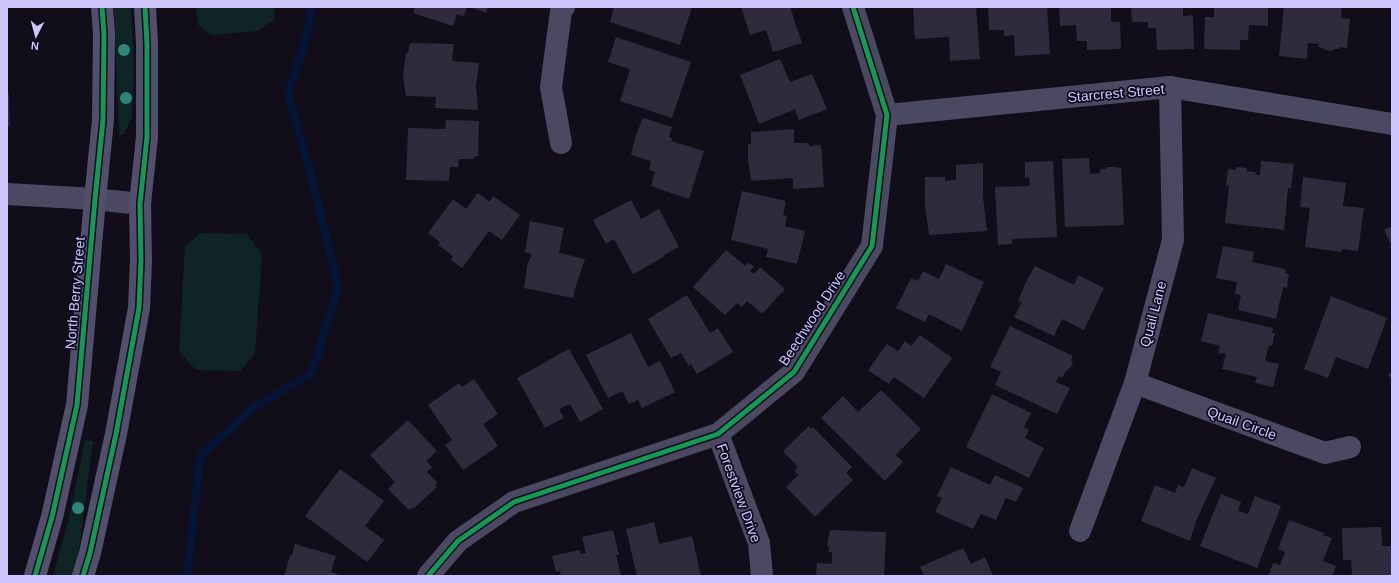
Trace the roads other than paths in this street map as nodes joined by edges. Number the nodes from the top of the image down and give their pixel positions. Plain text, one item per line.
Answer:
1 (102, 7) edge
2 (145, 7) edge
3 (564, 7) edge
4 (853, 7) edge
5 (1170, 87) junction
6 (887, 115) junction
7 (1392, 124) edge
8 (561, 143) dead end
9 (7, 194) edge
10 (95, 199) junction
11 (140, 204) junction
12 (1135, 383) junction
13 (718, 434) junction
14 (1350, 447) dead end
15 (1080, 531) dead end
16 (35, 576) edge
17 (83, 576) edge
18 (428, 576) edge
19 (762, 576) edge

1 - 10 street, North Berry Street
2 - 11 street
3 - 8 street
4 - 6 street, Beechwood Drive
5 - 6 street, Starcrest Street
5 - 7 street, Starcrest Street
5 - 12 street, Quail Lane
6 - 13 street, Beechwood Drive
9 - 10 street
10 - 11 street
10 - 16 street, North Berry Street
11 - 17 street
12 - 14 street, Quail Circle
12 - 15 street, Quail Lane
13 - 18 street, Beechwood Drive
13 - 19 street, Forestview Drive

